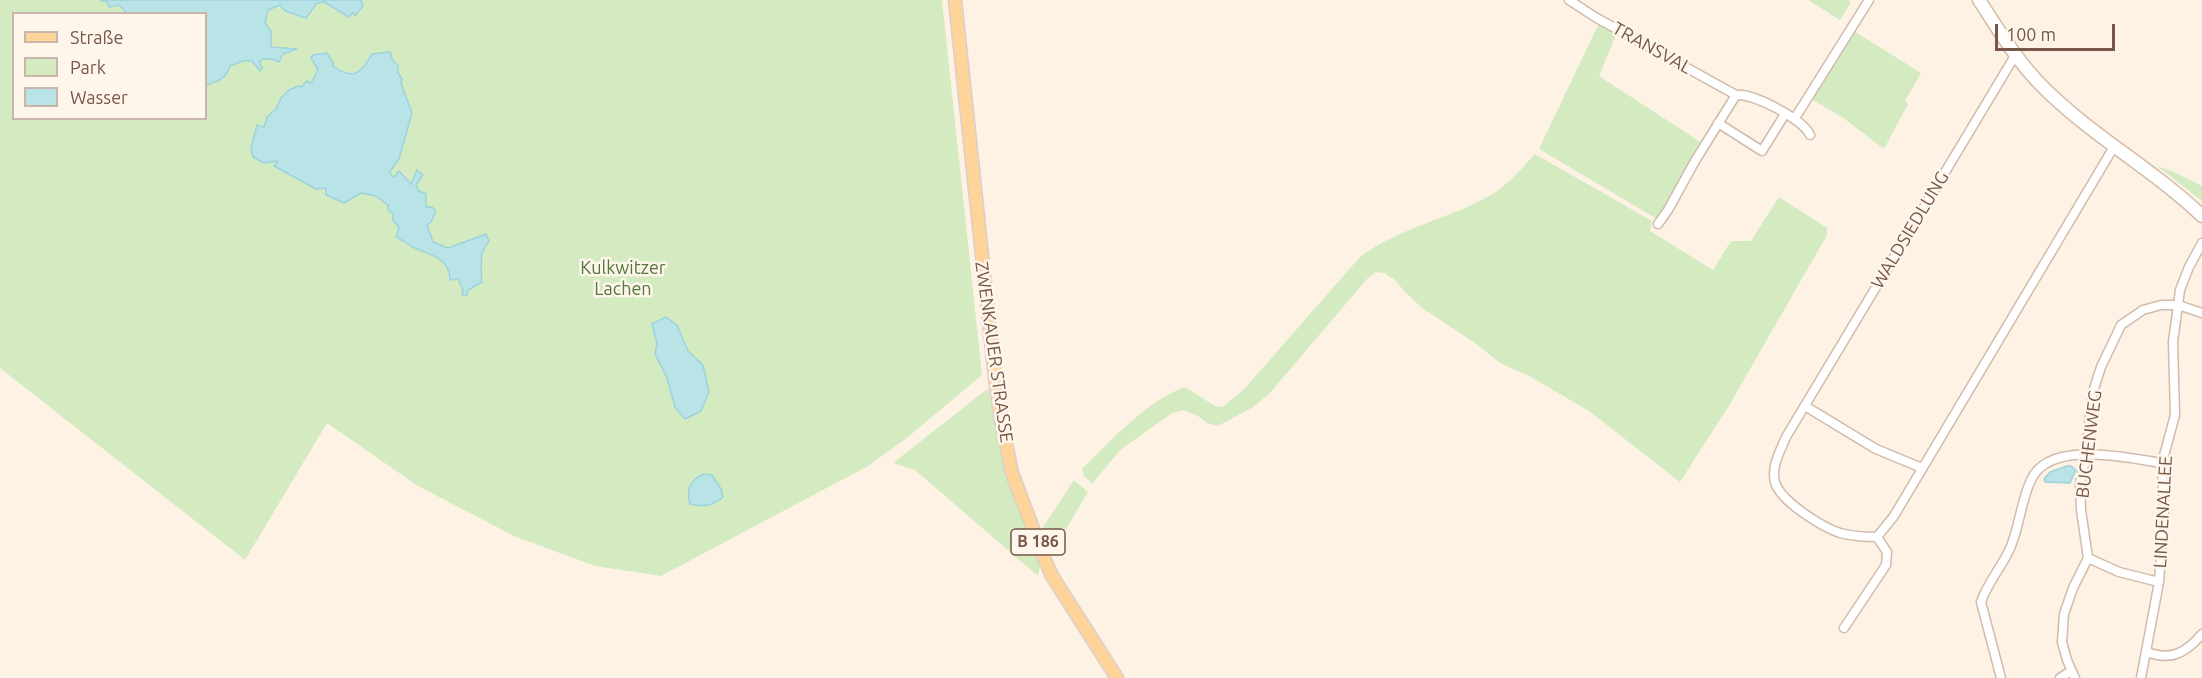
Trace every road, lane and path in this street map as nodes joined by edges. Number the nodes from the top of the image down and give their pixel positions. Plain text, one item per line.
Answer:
1 (955, 0) edge
2 (1569, 0) edge
3 (1869, 0) edge
4 (1979, 0) edge
5 (2016, 54) junction
6 (1736, 95) junction
7 (1785, 114) junction
8 (1795, 118) junction
9 (1718, 123) junction
10 (1810, 135) dead end
11 (2115, 145) junction
12 (2202, 216) edge
13 (1658, 224) dead end
14 (2202, 243) edge
15 (2178, 305) junction
16 (2202, 313) edge
17 (1805, 406) junction
18 (2086, 456) junction
19 (2162, 463) junction
20 (1922, 468) junction
21 (1877, 537) junction
22 (2088, 558) junction
23 (2158, 582) junction
24 (1844, 628) dead end
25 (2202, 634) edge
26 (2146, 652) junction
27 (2073, 675) edge
28 (1117, 678) edge
29 (2001, 678) edge
30 (2060, 678) edge
31 (2141, 678) edge

1 - 28 main road, ZWENKAUER STRASSE / B 186
2 - 6 street, TRANSVAL
3 - 8 street
4 - 5 street
5 - 11 street
5 - 17 street, WALDSIEDLUNG
6 - 7 street, TRANSVAL
6 - 9 street
7 - 8 street, TRANSVAL
7 - 9 street
8 - 10 street, TRANSVAL
9 - 13 street
11 - 12 street
11 - 20 street
14 - 15 street, LINDENALLEE
15 - 16 street
15 - 18 street, BUCHENWEG
15 - 19 street, LINDENALLEE
17 - 20 street
17 - 21 street, WALDSIEDLUNG
18 - 19 street
18 - 22 street, BUCHENWEG
18 - 29 street
19 - 23 street, LINDENALLEE
20 - 21 street
21 - 24 street
22 - 23 street
22 - 27 street
23 - 26 street, LINDENALLEE
25 - 26 street
26 - 31 street, LINDENALLEE
27 - 30 street

